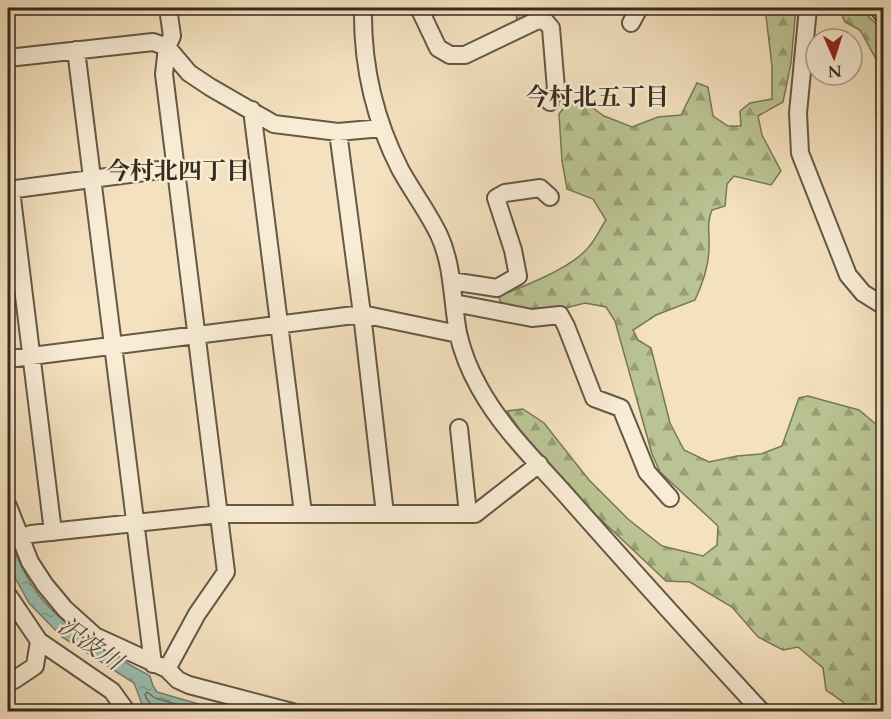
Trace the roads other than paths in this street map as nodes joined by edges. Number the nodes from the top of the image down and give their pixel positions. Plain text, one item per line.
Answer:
1 (168, 8) edge
2 (363, 8) edge
3 (419, 8) edge
4 (639, 8) edge
5 (808, 8) edge
6 (878, 8) edge
7 (884, 16) edge
8 (631, 23) dead end
9 (167, 47) junction
10 (76, 50) junction
11 (8, 58) edge
12 (550, 102) dead end
13 (252, 110) junction
14 (382, 128) junction
15 (338, 132) junction
16 (175, 168) junction
17 (91, 181) junction
18 (9, 190) edge
19 (550, 196) dead end
20 (451, 281) junction
21 (454, 303) junction
22 (884, 306) edge
23 (362, 314) junction
24 (279, 324) junction
25 (196, 334) junction
26 (458, 334) junction
27 (112, 344) junction
28 (33, 355) junction
29 (8, 359) edge
30 (459, 428) dead end
31 (539, 464) junction
32 (670, 498) dead end
33 (8, 506) edge
34 (303, 513) junction
35 (220, 514) junction
36 (385, 514) junction
37 (468, 514) junction
38 (134, 524) junction
39 (53, 532) junction
40 (19, 538) junction
41 (8, 595) edge
42 (39, 641) junction
43 (160, 667) junction
44 (8, 681) edge
45 (127, 711) edge
46 (292, 711) edge
47 (762, 711) edge

1 - 9 street
2 - 14 street
3 - 12 street
4 - 8 street
5 - 22 street
6 - 7 street
9 - 10 street
9 - 13 street
9 - 16 street
10 - 11 street
10 - 17 street
13 - 15 street
13 - 24 street
14 - 15 street
14 - 20 street
15 - 23 street
16 - 17 street
16 - 25 street
17 - 18 street
17 - 27 street
18 - 28 street
19 - 20 street
20 - 21 street
21 - 26 street
21 - 32 street
23 - 24 street
23 - 26 street
23 - 36 street
24 - 25 street
24 - 34 street
25 - 27 street
25 - 35 street
26 - 31 street
27 - 28 street
27 - 38 street
28 - 29 street
28 - 39 street
30 - 37 street
31 - 37 street
31 - 47 street
33 - 40 street
34 - 35 street
34 - 36 street
35 - 38 street
35 - 43 street
36 - 37 street
38 - 39 street
38 - 43 street
39 - 40 street
40 - 43 street
41 - 42 street
42 - 44 street
42 - 45 street
43 - 46 street

